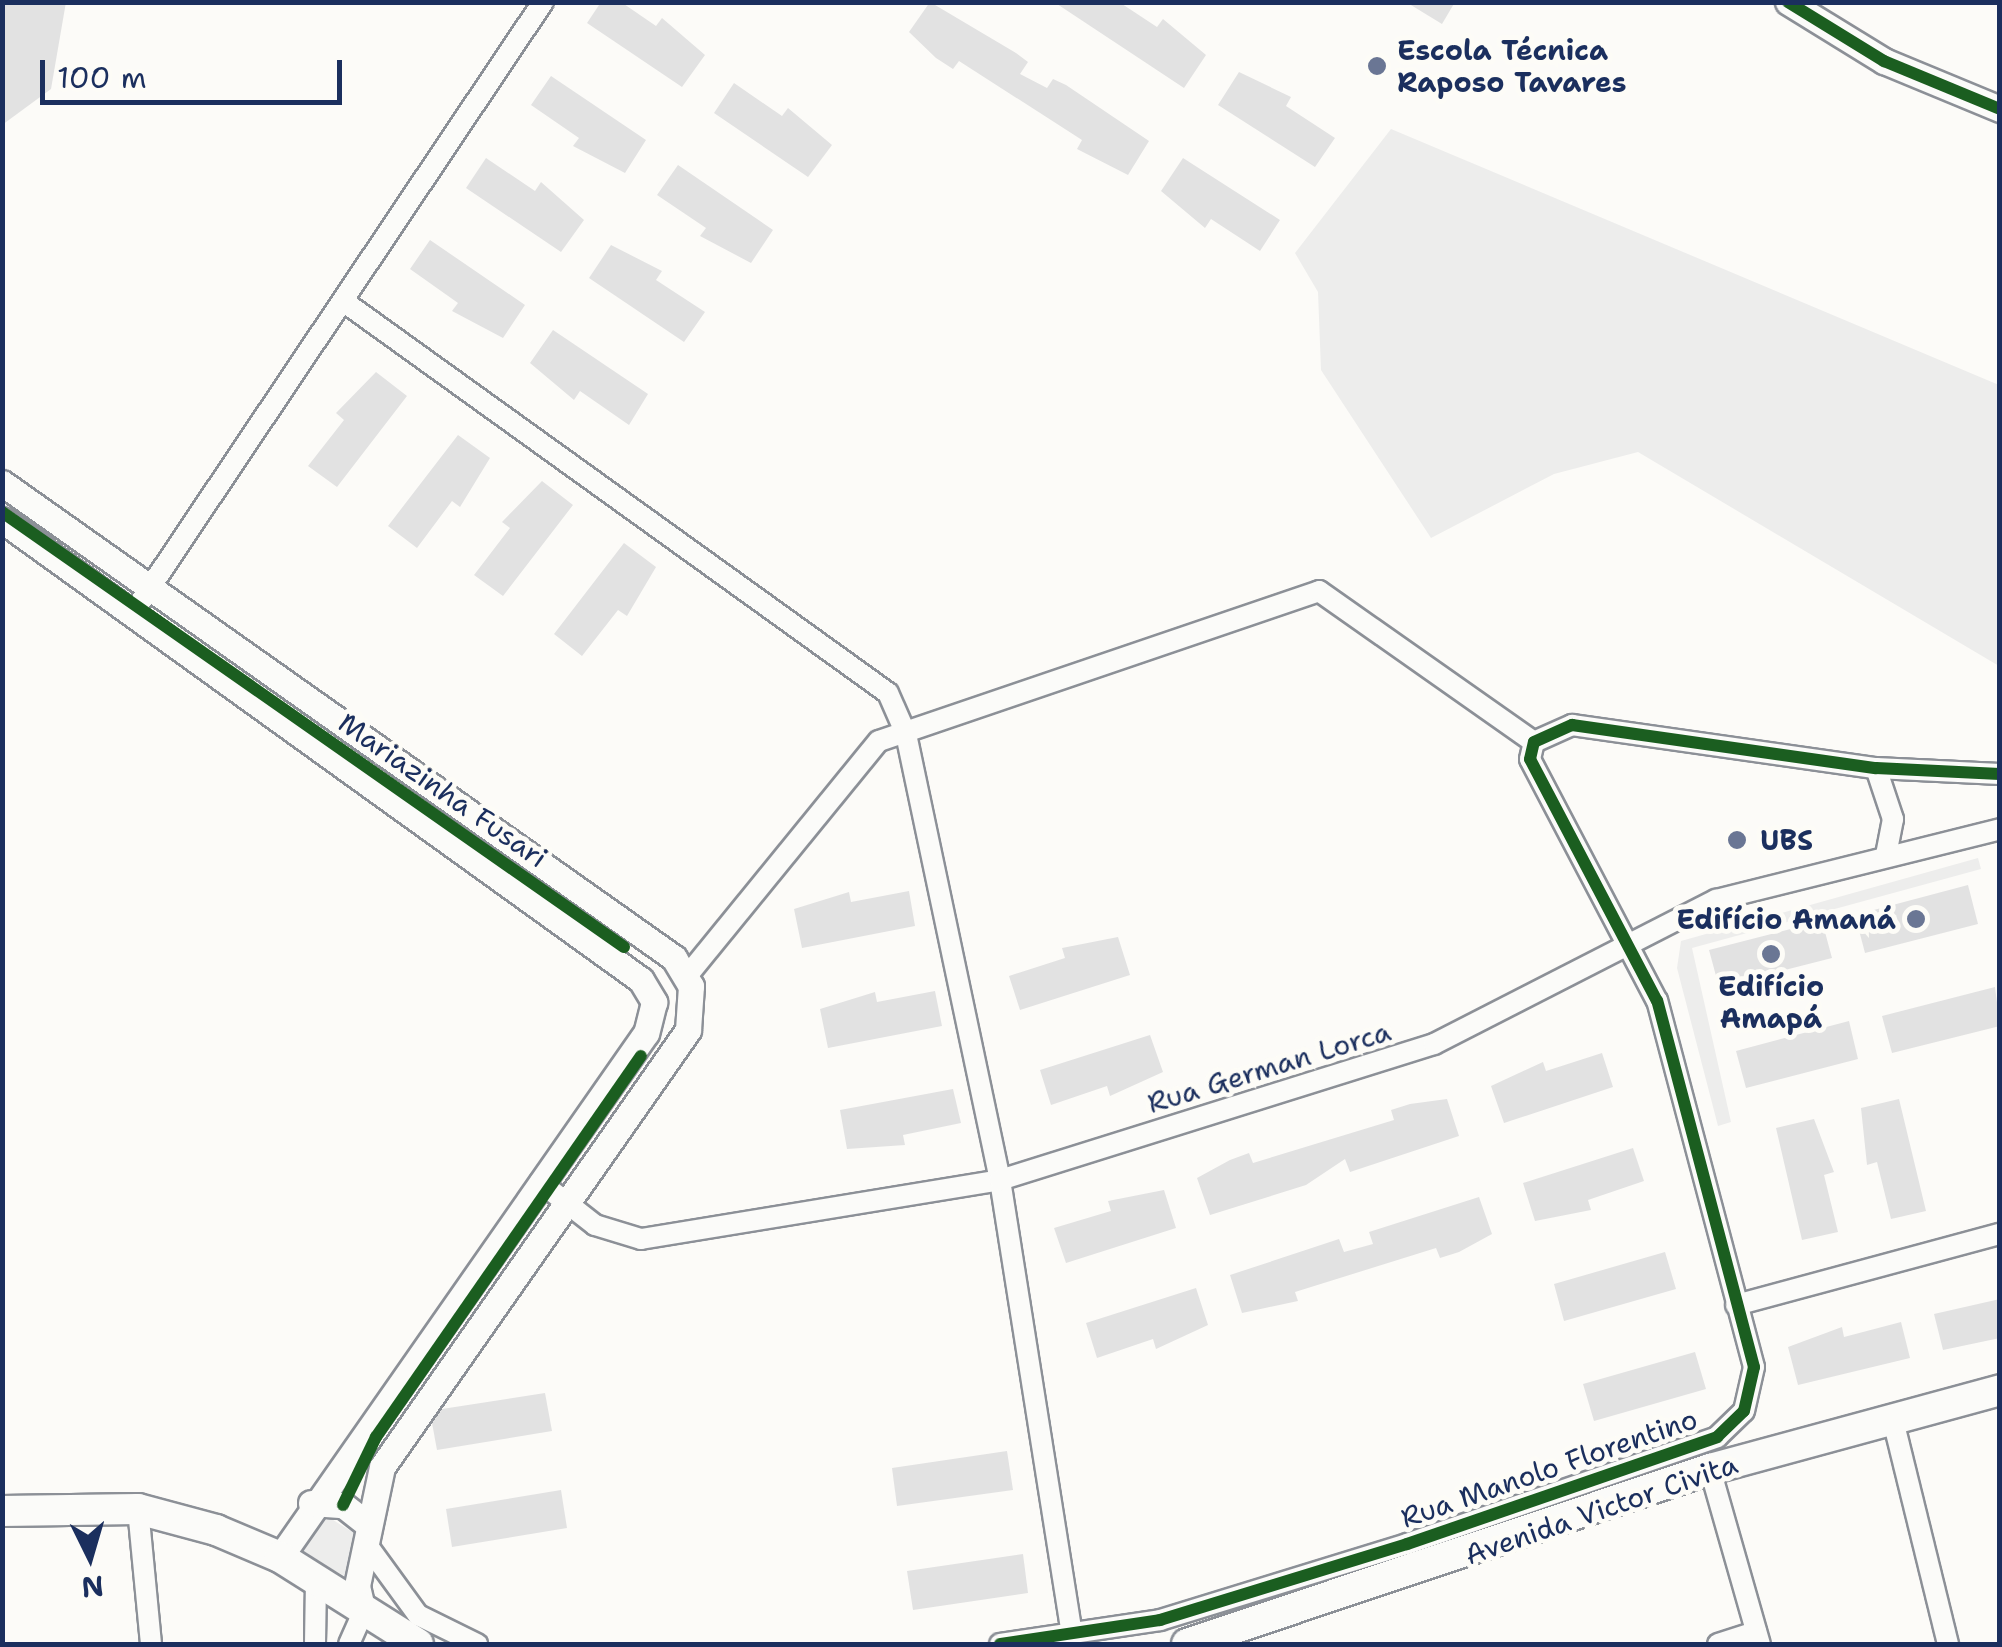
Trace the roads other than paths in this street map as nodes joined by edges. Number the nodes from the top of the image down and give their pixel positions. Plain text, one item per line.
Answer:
1 (544, 2) edge
2 (1788, 2) edge
3 (2000, 109) edge
4 (343, 301) junction
5 (2, 483) edge
6 (2, 520) edge
7 (150, 587) junction
8 (133, 613) junction
9 (296, 689) junction
10 (279, 716) junction
11 (906, 734) junction
12 (1534, 742) junction
13 (1876, 768) junction
14 (2000, 774) edge
15 (2000, 829) edge
16 (1886, 855) junction
17 (1632, 940) junction
18 (687, 976) junction
19 (1000, 1180) junction
20 (540, 1182) junction
21 (567, 1202) junction
22 (2000, 1234) edge
23 (1736, 1304) junction
24 (2000, 1390) edge
25 (1892, 1416) junction
26 (1710, 1470) junction
27 (311, 1503) junction
28 (138, 1509) junction
29 (2, 1511) edge
30 (367, 1534) junction
31 (280, 1557) junction
32 (316, 1578) junction
33 (363, 1612) junction
34 (1072, 1634) junction
35 (1758, 1638) edge
36 (1200, 1643) edge
37 (150, 1644) edge
38 (315, 1644) edge
39 (350, 1644) edge
40 (418, 1644) edge
41 (477, 1644) edge
42 (1000, 1644) edge
43 (1718, 1644) edge
44 (1948, 1644) edge

1 - 4 street
2 - 3 street
4 - 7 street
4 - 11 street
5 - 7 street
6 - 8 street
7 - 8 street
7 - 9 street
8 - 10 street
9 - 10 street
9 - 18 street
10 - 20 street
11 - 12 street
11 - 18 street
11 - 19 street
12 - 13 street
12 - 17 street, Rua Manolo Florentino
13 - 14 street
13 - 16 street
15 - 16 street, Rua German Lorca
16 - 17 street, Rua German Lorca
17 - 19 street, Rua German Lorca
17 - 23 street, Rua Manolo Florentino
18 - 21 street
19 - 21 street, Rua German Lorca
19 - 34 street
20 - 21 street, Rua German Lorca
20 - 27 street
21 - 30 street
22 - 23 street
23 - 34 street, Rua Manolo Florentino
24 - 25 main road, Avenida Victor Civita
25 - 26 main road, Avenida Victor Civita
25 - 44 street
26 - 35 street
26 - 36 main road, Avenida Victor Civita
27 - 30 street
27 - 31 street
28 - 29 main road
28 - 31 main road
28 - 37 street
30 - 33 street
30 - 41 street
31 - 32 main road
32 - 33 main road
32 - 38 street
33 - 39 street
33 - 40 main road
34 - 42 street, Rua Manolo Florentino
35 - 43 street

